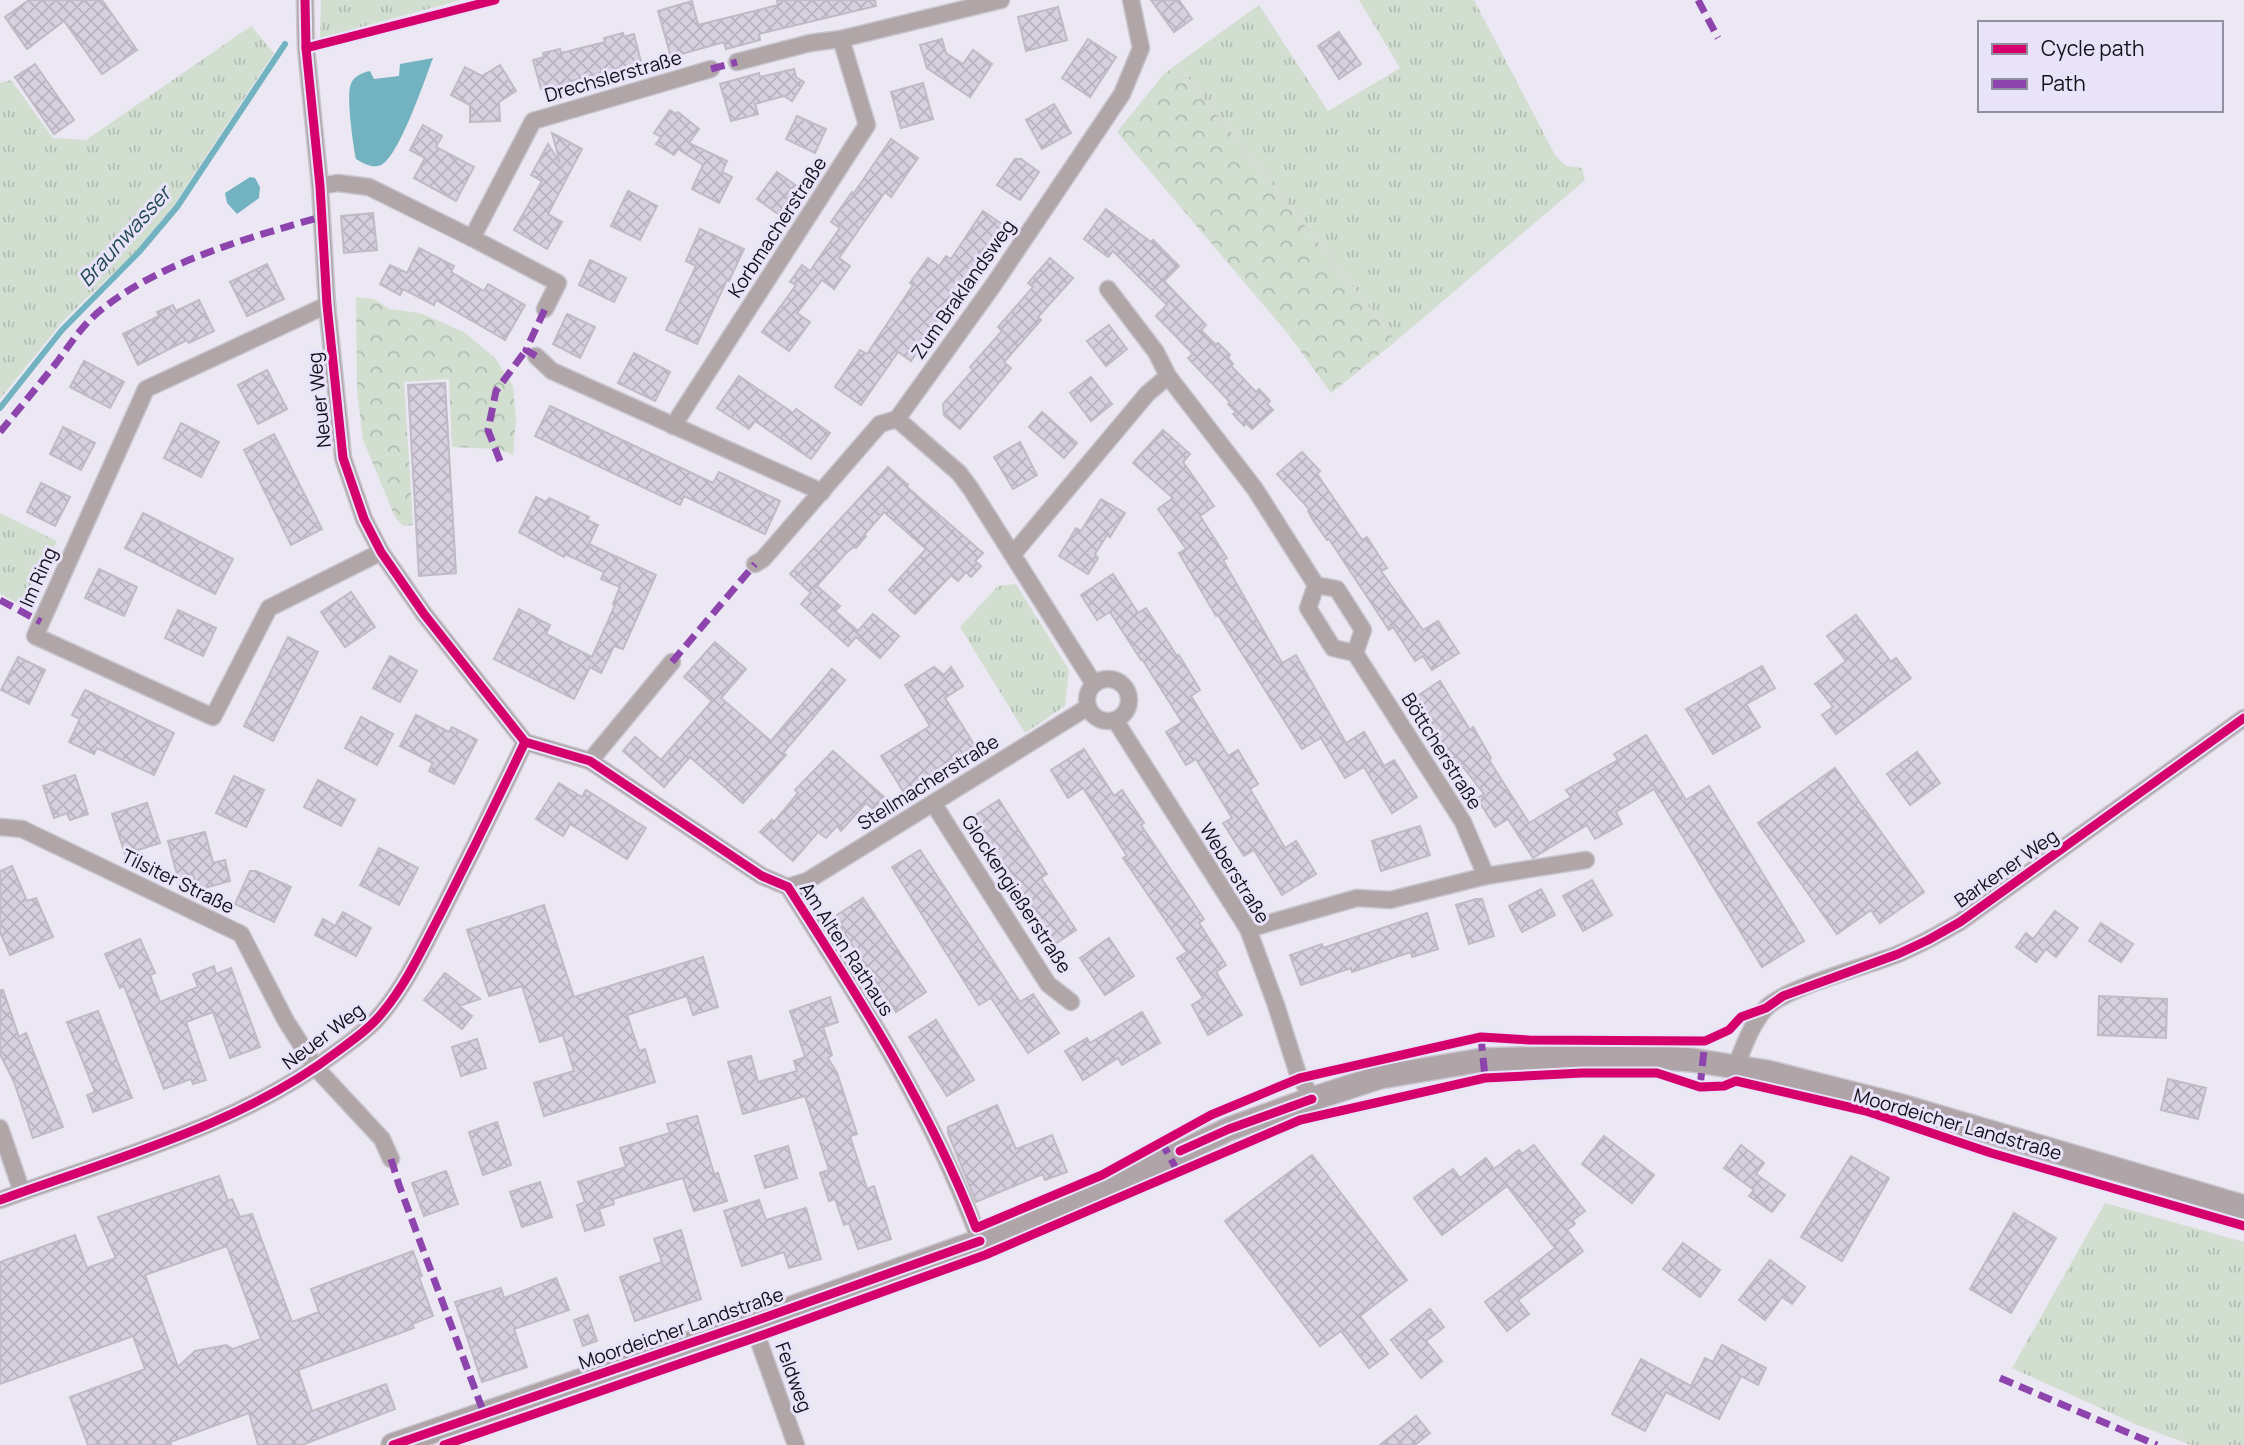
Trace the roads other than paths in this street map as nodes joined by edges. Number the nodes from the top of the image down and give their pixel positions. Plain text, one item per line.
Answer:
1 (305, 0) edge
2 (1001, 0) edge
3 (1131, 0) edge
4 (841, 39) junction
5 (737, 62) dead end
6 (711, 69) dead end
7 (320, 186) junction
8 (472, 237) junction
9 (1108, 289) dead end
10 (327, 305) junction
11 (545, 309) dead end
12 (536, 356) dead end
13 (1168, 376) junction
14 (897, 419) junction
15 (673, 426) junction
16 (822, 492) junction
17 (381, 552) junction
18 (1013, 554) junction
19 (755, 564) dead end
20 (1316, 585) junction
21 (1355, 653) junction
22 (672, 662) dead end
23 (1094, 684) junction
24 (1088, 708) junction
25 (2244, 718) edge
26 (1115, 720) junction
27 (526, 742) junction
28 (590, 761) junction
29 (933, 803) junction
30 (0, 827) edge
31 (1586, 860) dead end
32 (1486, 876) junction
33 (788, 887) junction
34 (1248, 929) junction
35 (1071, 1002) dead end
36 (1736, 1066) junction
37 (316, 1068) junction
38 (1312, 1099) junction
39 (0, 1128) edge
40 (391, 1159) dead end
41 (22, 1192) junction
42 (0, 1200) edge
43 (2244, 1207) edge
44 (980, 1241) junction
45 (752, 1322) junction
46 (393, 1445) edge
47 (796, 1445) edge

1 - 7 street, Neuer Weg
2 - 4 street
3 - 14 street, Zum Braklandsweg
4 - 5 street
4 - 15 street, Korbmacherstraße
6 - 8 street, Drechslerstraße
7 - 8 street
7 - 10 street, Neuer Weg
8 - 11 street
9 - 13 street
10 - 17 street, Neuer Weg
10 - 17 street, Im Ring
12 - 15 street
13 - 18 street
13 - 20 street
14 - 16 street, Zum Braklandsweg
14 - 18 street
15 - 16 street
16 - 19 street, Zum Braklandsweg
17 - 27 street, Neuer Weg
18 - 23 street
20 - 21 street, Böttcherstraße
20 - 21 street
21 - 32 street, Böttcherstraße
22 - 28 street
23 - 24 street
23 - 26 street
24 - 26 street
24 - 29 street, Stellmacherstraße
25 - 36 street, Barkener Weg
26 - 34 street, Weberstraße
27 - 28 street
27 - 37 street, Neuer Weg
28 - 33 street, Am Alten Rathaus
29 - 33 street, Stellmacherstraße
29 - 35 street, Glockengießerstraße
30 - 37 street, Tilsiter Straße
31 - 32 street
32 - 34 street
33 - 44 street, Am Alten Rathaus
34 - 38 street, Weberstraße
36 - 38 main road, Moordeicher Landstraße
36 - 43 main road, Moordeicher Landstraße
37 - 40 street, Tilsiter Straße
37 - 41 street, Neuer Weg
38 - 44 main road, Moordeicher Landstraße
39 - 41 street
41 - 42 street, Neuer Weg
44 - 45 main road, Moordeicher Landstraße
45 - 46 main road, Moordeicher Landstraße
45 - 47 street, Feldweg

